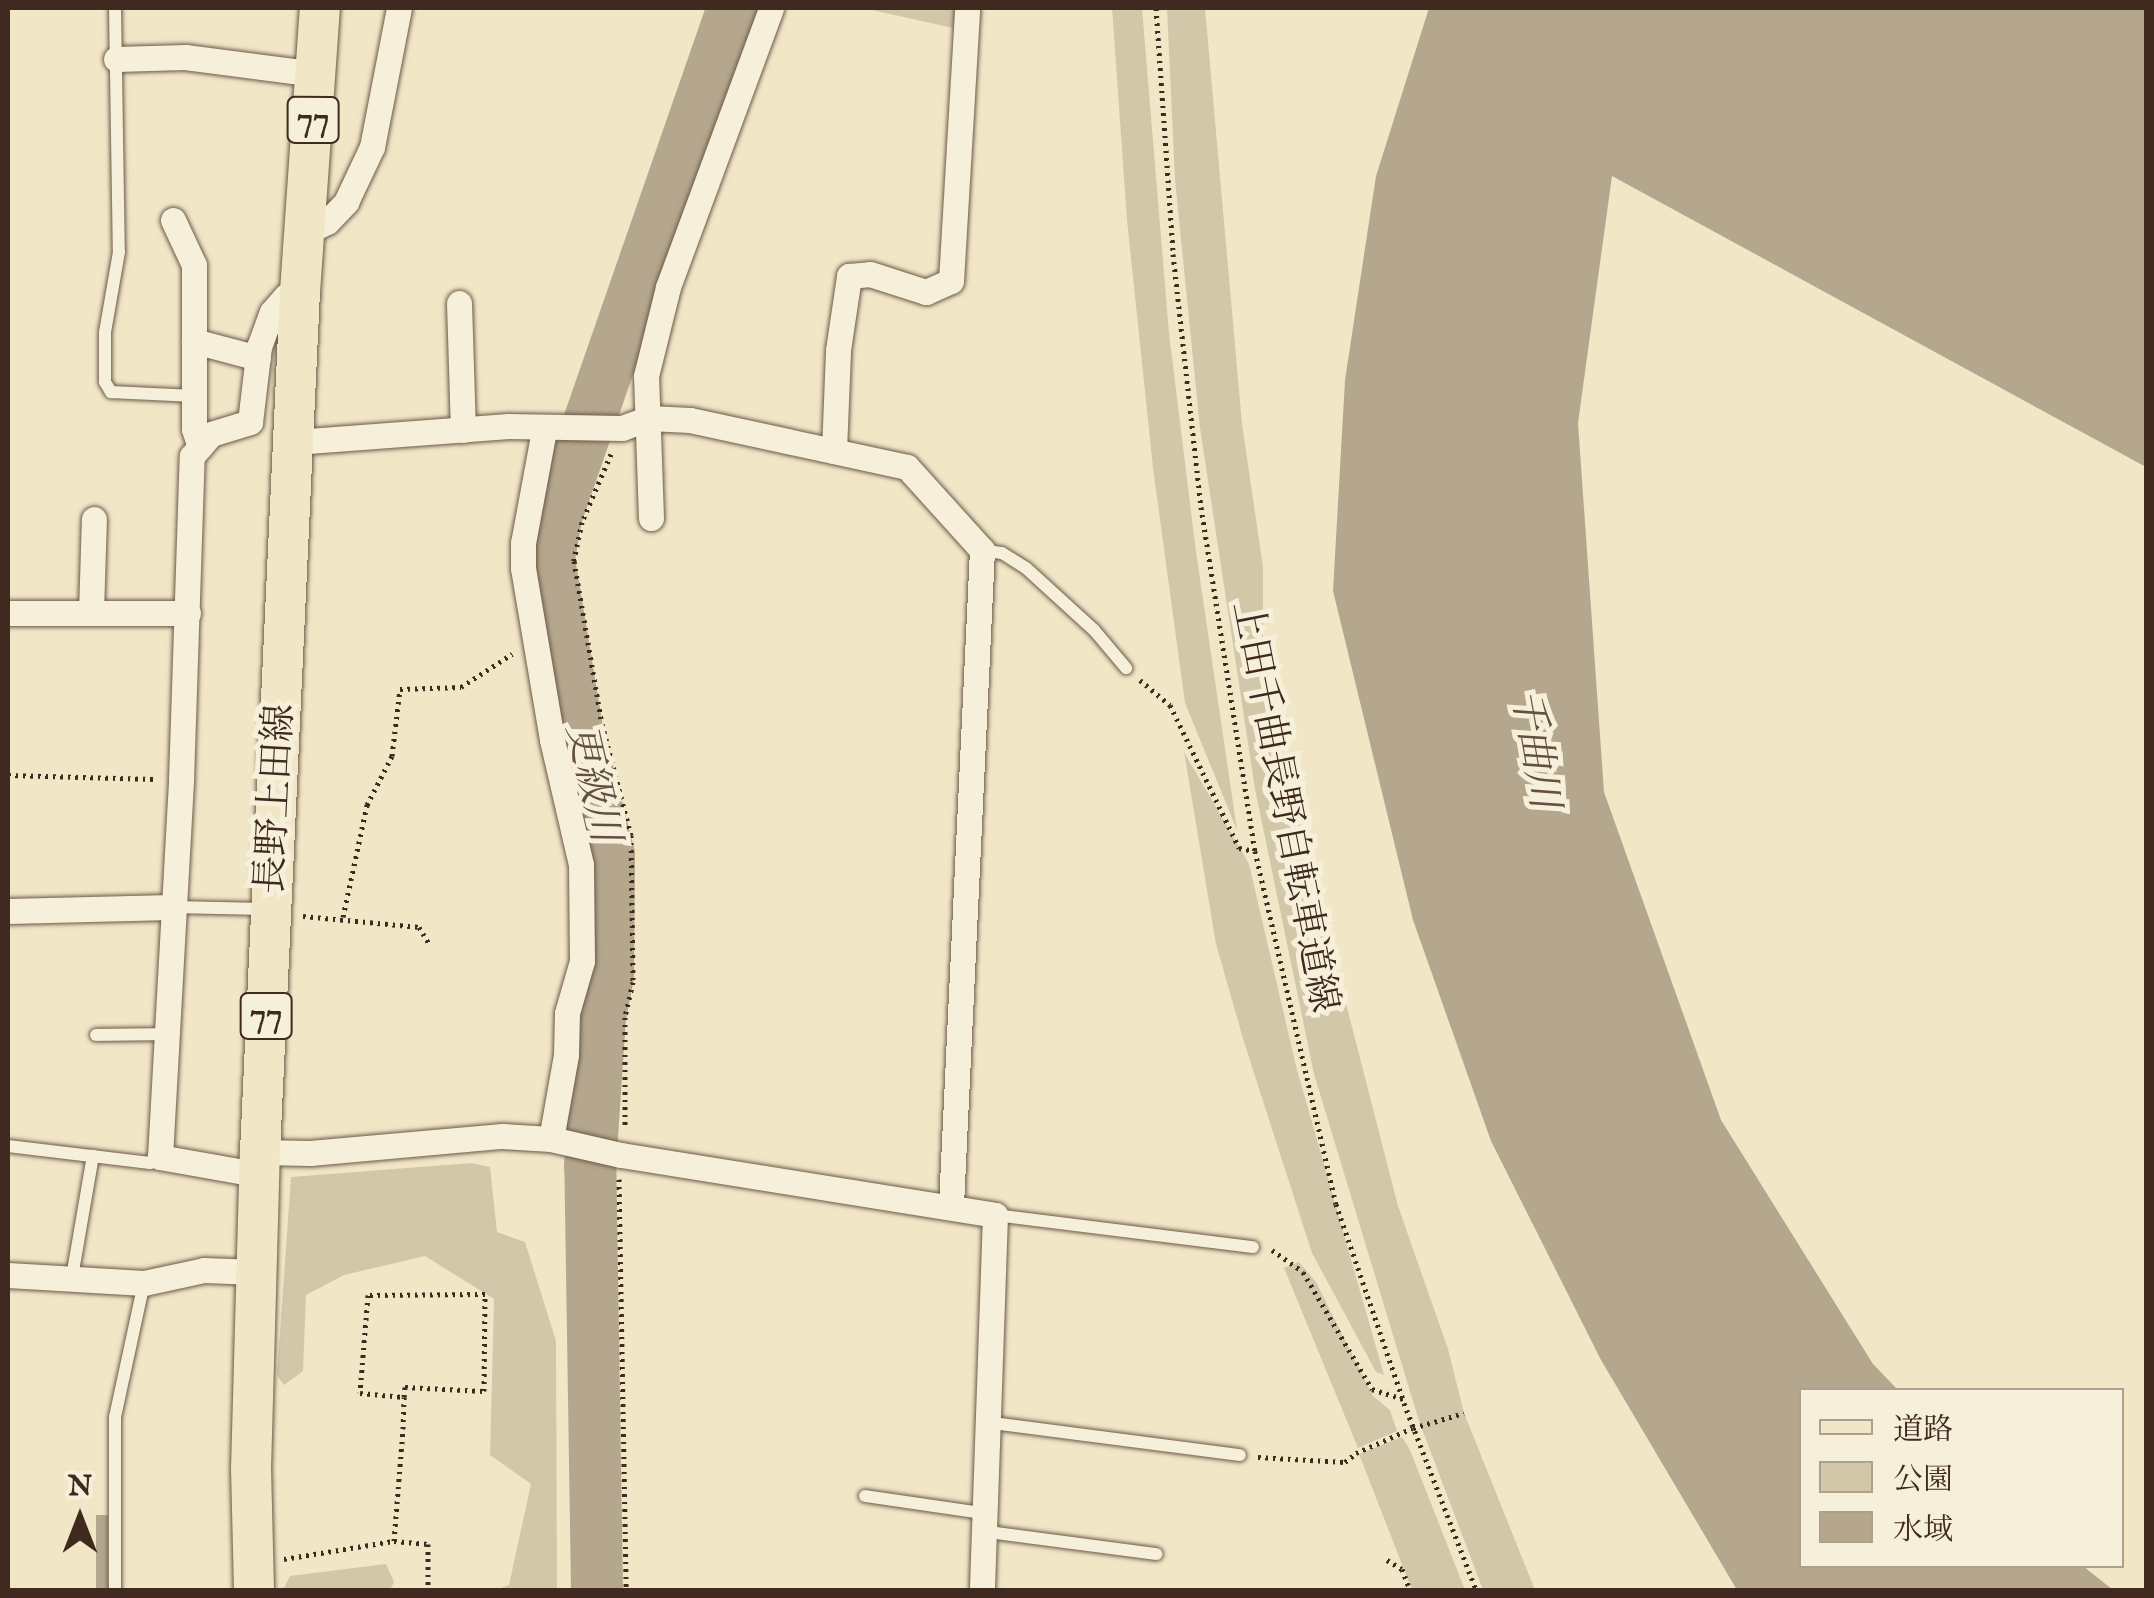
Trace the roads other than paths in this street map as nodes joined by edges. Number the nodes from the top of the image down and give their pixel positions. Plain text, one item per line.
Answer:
1 (116, 8) edge
2 (320, 8) edge
3 (399, 8) edge
4 (771, 8) edge
5 (967, 8) edge
6 (116, 59) junction
7 (316, 74) junction
8 (173, 220) dead end
9 (305, 233) junction
10 (300, 292) junction
11 (459, 302) dead end
12 (194, 342) junction
13 (258, 358) junction
14 (194, 396) junction
15 (649, 418) junction
16 (463, 430) junction
17 (553, 430) junction
18 (296, 442) junction
19 (200, 447) junction
20 (834, 451) junction
21 (651, 518) dead end
22 (94, 520) dead end
23 (982, 550) junction
24 (91, 612) junction
25 (8, 613) edge
26 (188, 614) junction
27 (1126, 668) road end
28 (172, 907) junction
29 (8, 911) edge
30 (270, 912) junction
31 (166, 1034) junction
32 (96, 1035) dead end
33 (555, 1140) junction
34 (8, 1146) edge
35 (93, 1156) junction
36 (160, 1157) junction
37 (260, 1163) junction
38 (950, 1205) junction
39 (994, 1215) junction
40 (1253, 1246) road end
41 (256, 1272) junction
42 (8, 1275) edge
43 (72, 1278) junction
44 (144, 1282) junction
45 (984, 1422) junction
46 (1240, 1455) road end
47 (865, 1496) dead end
48 (982, 1522) junction
49 (1156, 1554) dead end
50 (254, 1577) edge
51 (115, 1590) edge
52 (982, 1590) edge

1 - 6 lane
2 - 7 main road, 長野上田線 / 77
3 - 9 street
4 - 15 street
5 - 20 street
6 - 7 street
6 - 14 lane
7 - 9 main road, 長野上田線 / 77
8 - 12 street
9 - 10 main road, 長野上田線 / 77
10 - 13 street
10 - 18 main road, 長野上田線 / 77
11 - 16 street
12 - 13 street
12 - 14 street
13 - 19 street
14 - 19 street
15 - 17 street
15 - 20 street
15 - 21 street
16 - 17 street
16 - 18 street
17 - 33 street
18 - 30 main road, 長野上田線 / 77
19 - 26 street
20 - 23 street
22 - 24 street
23 - 27 lane
23 - 38 street
24 - 25 street
24 - 26 street
26 - 28 street
28 - 29 street
28 - 30 lane
28 - 31 street
30 - 37 main road, 長野上田線 / 77
31 - 32 lane
31 - 36 street
33 - 37 street
33 - 38 street
34 - 35 lane
35 - 36 lane
35 - 43 lane
36 - 37 street
37 - 41 main road, 長野上田線 / 77
38 - 39 street
39 - 40 lane
39 - 45 street
41 - 44 street
41 - 50 main road, 長野上田線 / 77
42 - 43 street
43 - 44 street
44 - 51 lane
45 - 46 lane
45 - 48 street
47 - 48 lane
48 - 49 lane
48 - 52 street

